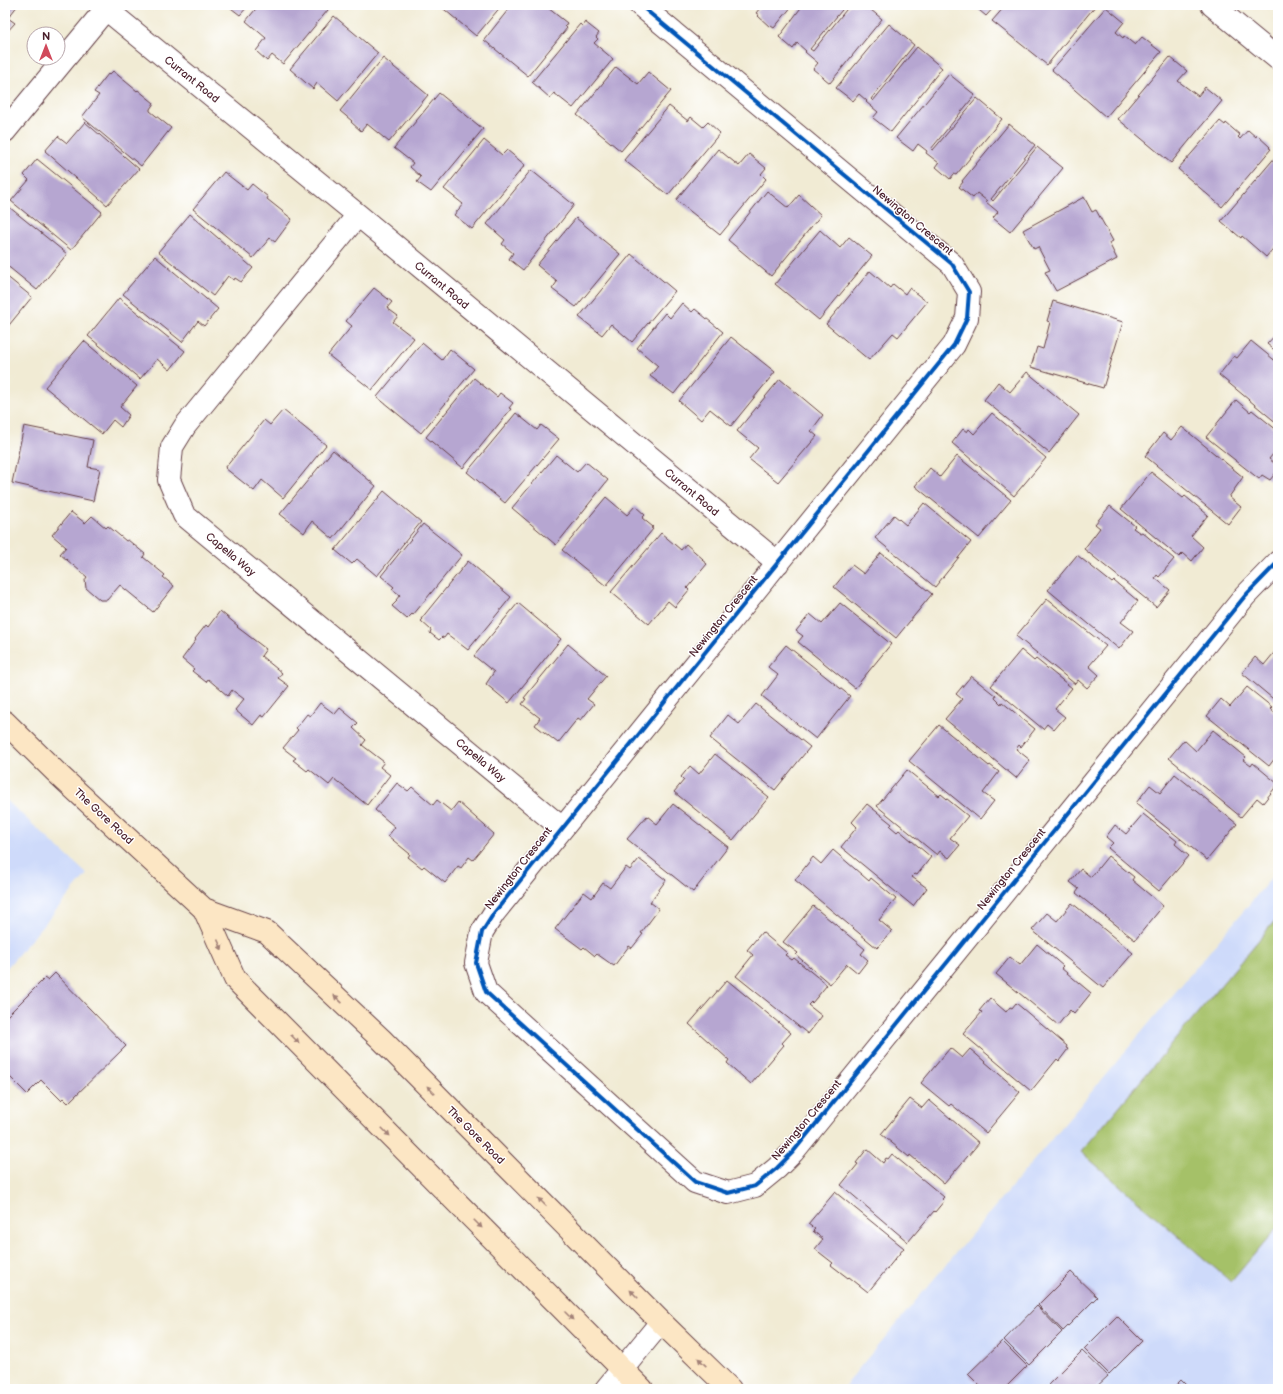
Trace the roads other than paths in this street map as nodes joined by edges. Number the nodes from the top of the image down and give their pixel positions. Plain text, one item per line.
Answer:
1 (640, 5) edge
2 (105, 6) edge
3 (1219, 7) edge
4 (1278, 58) edge
5 (5, 131) edge
6 (358, 216) junction
7 (1278, 562) edge
8 (778, 563) junction
9 (5, 722) edge
10 (562, 828) junction
11 (204, 909) junction
12 (661, 1322) junction
13 (622, 1370) junction
14 (606, 1389) edge
15 (642, 1389) edge
16 (730, 1389) edge

1 - 8 street, Newington Crescent
2 - 5 street
2 - 6 street, Currant Road
3 - 4 street
6 - 8 street, Currant Road
6 - 10 street, Capella Way
7 - 10 street, Newington Crescent
8 - 10 street, Newington Crescent
9 - 11 main road, The Gore Road
12 -> 11 main road, The Gore Road
11 -> 13 main road, The Gore Road
12 - 13 street
16 -> 12 main road, The Gore Road
13 - 14 street
13 - 15 main road, The Gore Road

